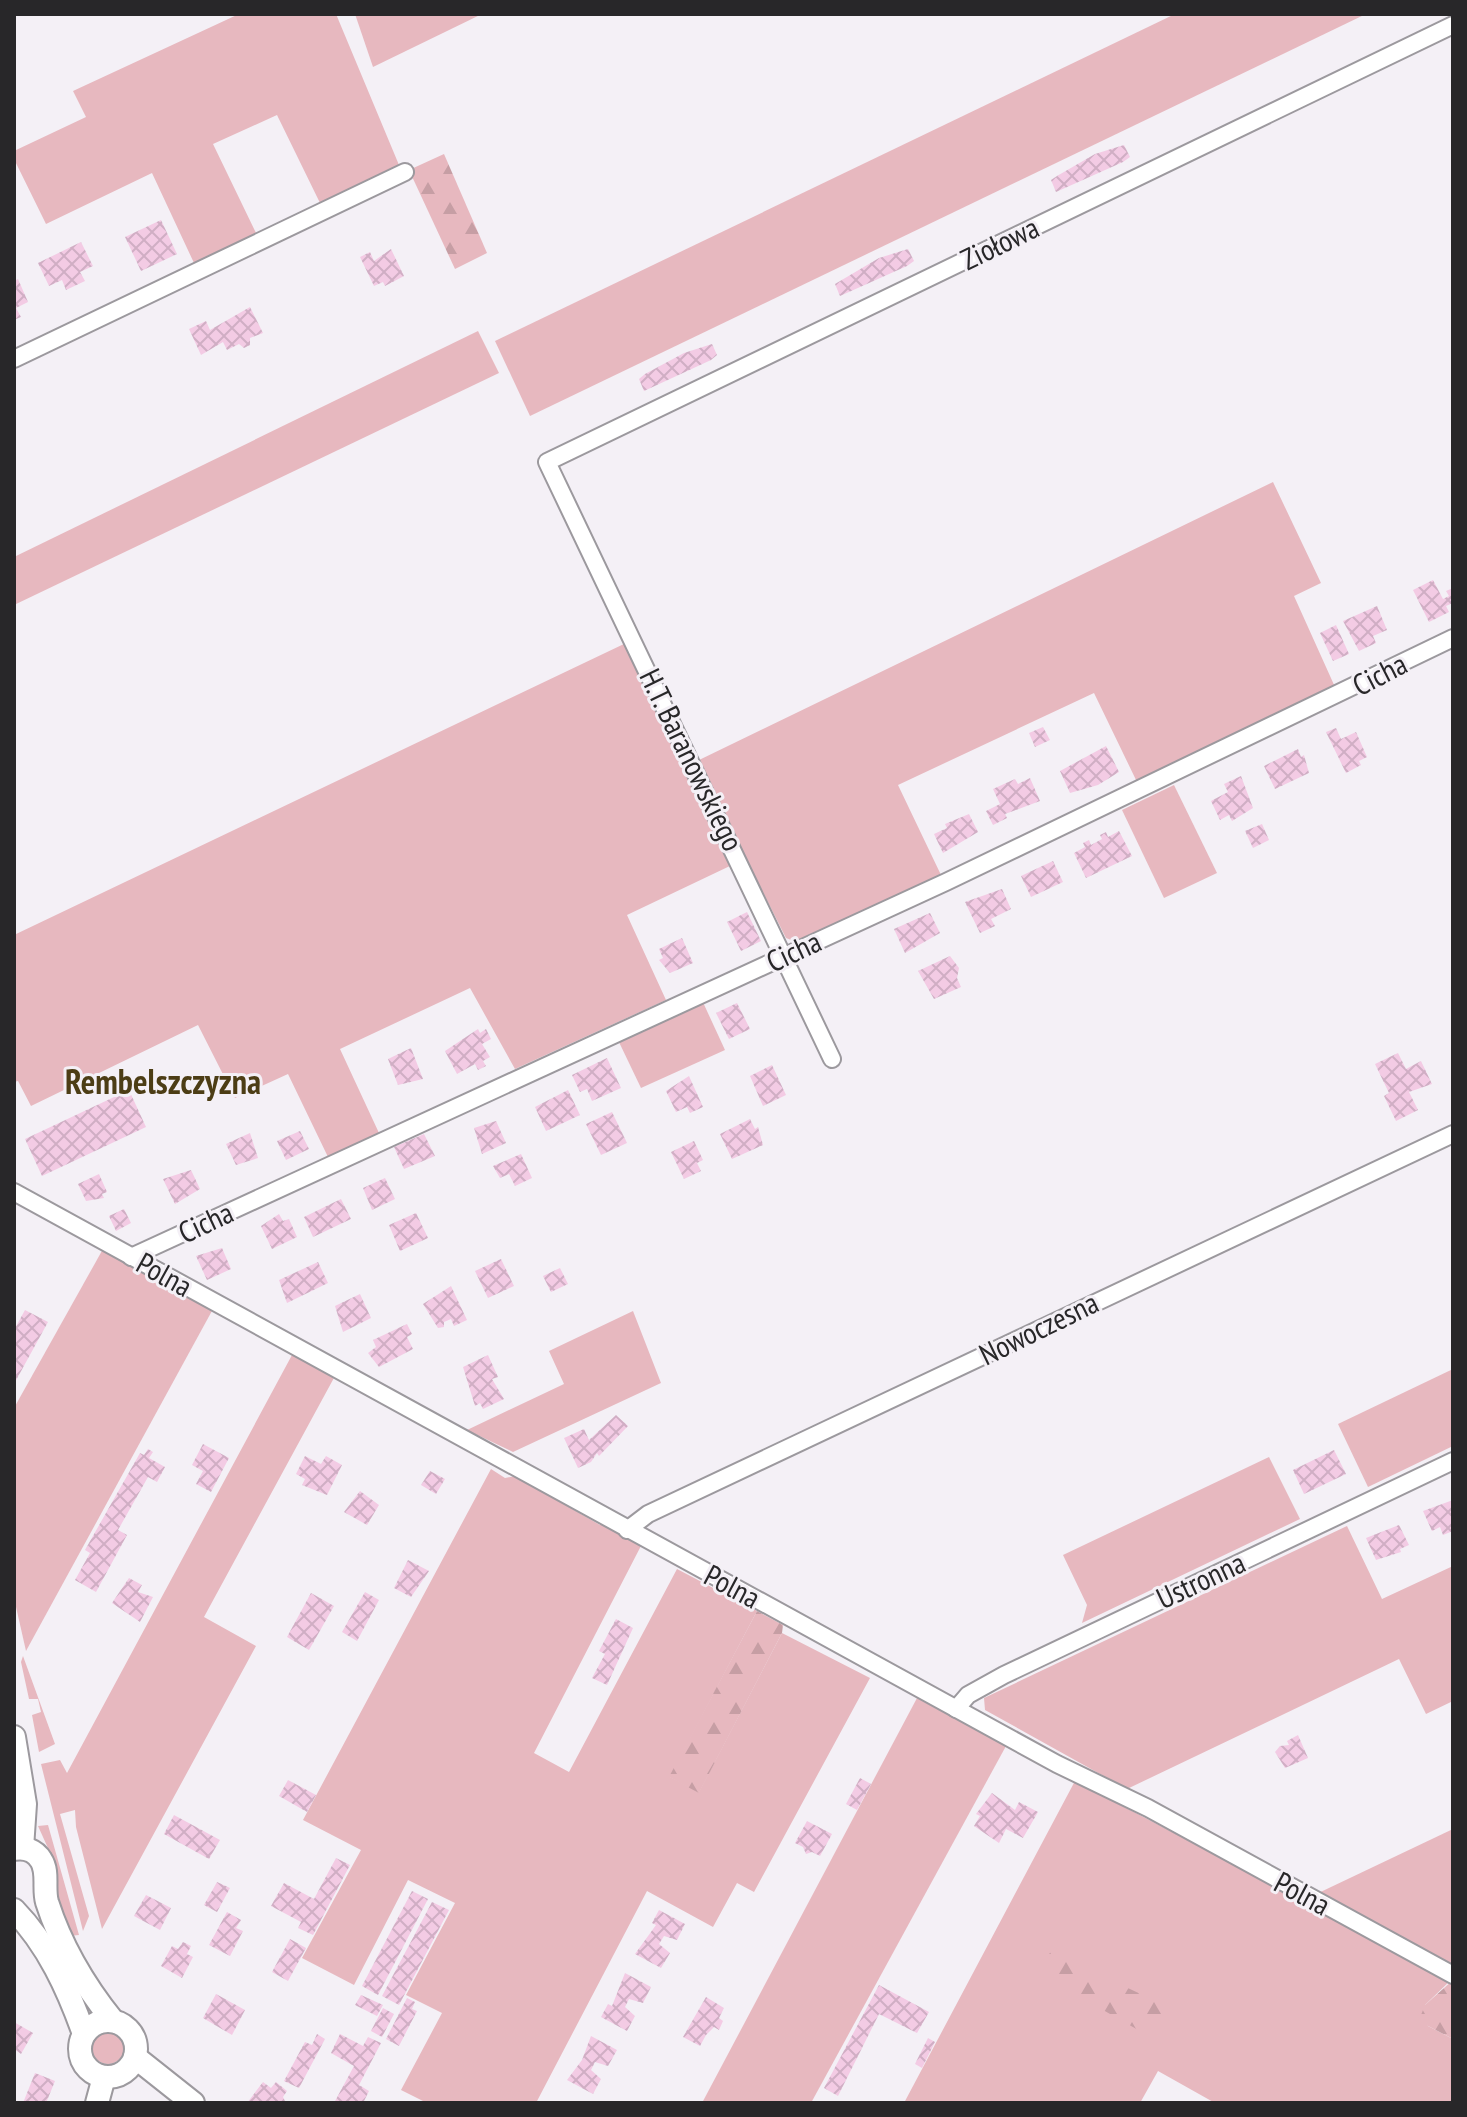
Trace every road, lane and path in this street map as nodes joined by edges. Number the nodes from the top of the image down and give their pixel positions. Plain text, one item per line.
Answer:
1 (1453, 25) edge
2 (405, 172) dead end
3 (14, 359) edge
4 (547, 462) joint
5 (1453, 638) edge
6 (784, 956) junction
7 (832, 1059) dead end
8 (1453, 1134) edge
9 (14, 1192) edge
10 (131, 1257) junction
11 (1453, 1461) edge
12 (627, 1530) junction
13 (956, 1709) junction
14 (14, 1737) edge
15 (18, 1848) edge
16 (43, 1889) junction
17 (14, 1908) edge
18 (1453, 1975) edge
19 (113, 2021) junction
20 (84, 2034) junction
21 (135, 2057) junction
22 (104, 2077) junction
23 (97, 2103) edge
24 (193, 2103) edge

1 - 4 street, Ziołowa
2 - 3 street
4 - 6 street, H.T. Baranowskiego
5 - 6 street, Cicha
6 - 7 street, H.T. Baranowskiego
6 - 10 street, Cicha
8 - 12 street, Nowoczesna
9 - 10 street, Polna
10 - 12 street, Polna
11 - 13 street, Ustronna
12 - 13 street, Polna
13 - 18 street, Polna
14 - 15 main road
15 - 16 main road
16 - 17 main road
16 - 19 main road
17 - 20 main road
19 - 20 main road
19 - 21 main road
20 - 22 main road
21 - 22 main road
21 - 24 main road
22 - 23 main road

